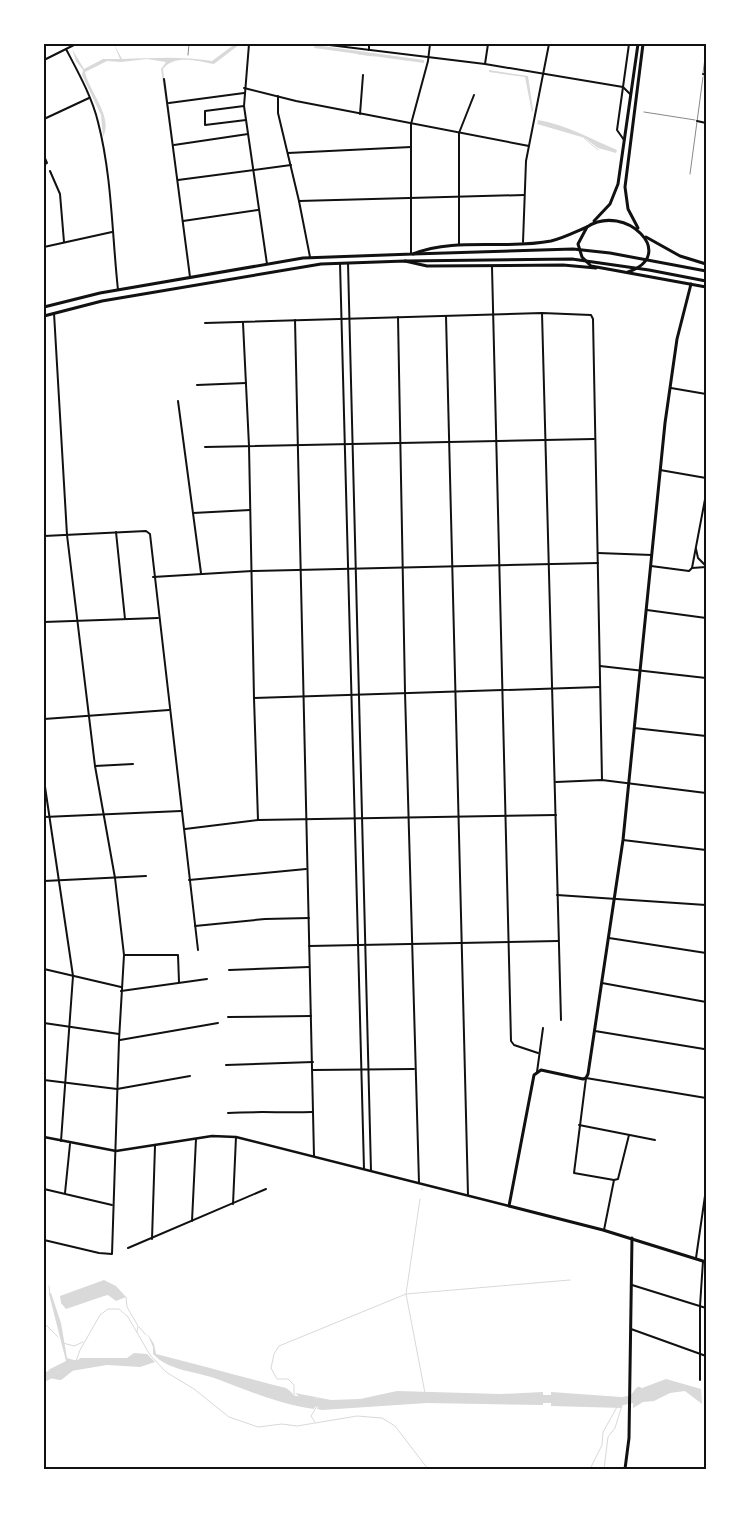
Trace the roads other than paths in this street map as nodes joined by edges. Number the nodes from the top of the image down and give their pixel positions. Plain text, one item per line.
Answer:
1 (67, 44) edge
2 (76, 44) edge
3 (189, 44) edge
4 (249, 44) edge
5 (321, 44) edge
6 (370, 44) edge
7 (430, 44) edge
8 (488, 44) edge
9 (549, 44) edge
10 (629, 44) edge
11 (638, 44) edge
12 (643, 44) edge
13 (68, 48) junction
14 (369, 50) junction
15 (706, 51) edge
16 (188, 54) dead end
17 (428, 58) junction
18 (44, 60) edge
19 (485, 64) junction
20 (705, 74) edge
21 (363, 75) dead end
22 (544, 75) junction
23 (164, 79) dead end
24 (623, 87) junction
25 (244, 88) junction
26 (244, 93) junction
27 (474, 95) dead end
28 (631, 95) junction
29 (278, 96) junction
30 (89, 97) junction
31 (168, 104) junction
32 (244, 106) junction
33 (644, 112) dead end
34 (360, 114) junction
35 (44, 120) edge
36 (246, 120) junction
37 (697, 121) junction
38 (706, 123) edge
39 (411, 124) junction
40 (459, 133) junction
41 (248, 134) junction
42 (624, 140) junction
43 (174, 144) junction
44 (529, 146) junction
45 (411, 147) junction
46 (288, 152) junction
47 (44, 156) edge
48 (44, 165) edge
49 (291, 165) junction
50 (50, 171) dead end
51 (254, 171) junction
52 (690, 174) dead end
53 (178, 180) junction
54 (524, 195) junction
55 (412, 197) junction
56 (459, 197) junction
57 (300, 200) junction
58 (258, 210) junction
59 (183, 221) junction
60 (591, 224) junction
61 (587, 227) junction
62 (640, 231) junction
63 (112, 232) junction
64 (644, 236) junction
65 (64, 242) junction
66 (523, 242) junction
67 (459, 246) junction
68 (44, 247) edge
69 (412, 254) junction
70 (310, 257) junction
71 (405, 261) junction
72 (340, 263) junction
73 (348, 263) junction
74 (705, 263) edge
75 (267, 264) junction
76 (492, 266) junction
77 (596, 268) junction
78 (706, 271) edge
79 (628, 272) junction
80 (190, 277) junction
81 (706, 281) edge
82 (691, 284) junction
83 (706, 287) edge
84 (118, 290) junction
85 (44, 307) edge
86 (54, 313) junction
87 (542, 313) junction
88 (493, 314) junction
89 (44, 316) edge
90 (446, 316) junction
91 (398, 317) junction
92 (350, 318) junction
93 (342, 319) junction
94 (295, 320) junction
95 (243, 322) junction
96 (206, 323) dead end
97 (246, 383) junction
98 (197, 384) dead end
99 (671, 388) junction
100 (706, 394) edge
101 (178, 401) dead end
102 (546, 438) junction
103 (594, 439) junction
104 (498, 441) junction
105 (448, 442) junction
106 (400, 443) junction
107 (345, 444) junction
108 (353, 444) junction
109 (298, 445) junction
110 (249, 446) junction
111 (205, 447) dead end
112 (660, 470) junction
113 (706, 478) edge
114 (706, 494) edge
115 (250, 510) junction
116 (193, 513) junction
117 (116, 532) junction
118 (67, 535) junction
119 (44, 536) edge
120 (696, 547) junction
121 (598, 553) junction
122 (652, 555) junction
123 (598, 563) junction
124 (549, 564) junction
125 (499, 565) junction
126 (451, 566) junction
127 (651, 566) junction
128 (706, 566) edge
129 (348, 568) junction
130 (356, 568) junction
131 (404, 568) junction
132 (692, 568) junction
133 (300, 569) junction
134 (252, 570) junction
135 (201, 573) junction
136 (153, 577) junction
137 (647, 610) junction
138 (158, 618) junction
139 (706, 618) edge
140 (125, 619) junction
141 (77, 620) junction
142 (44, 622) edge
143 (600, 666) junction
144 (641, 671) junction
145 (706, 678) edge
146 (600, 687) junction
147 (553, 688) junction
148 (454, 691) junction
149 (503, 691) junction
150 (405, 692) junction
151 (352, 695) junction
152 (359, 695) junction
153 (302, 696) junction
154 (254, 698) junction
155 (169, 710) junction
156 (89, 717) junction
157 (44, 718) edge
158 (634, 728) junction
159 (706, 736) edge
160 (134, 764) dead end
161 (95, 766) junction
162 (44, 780) edge
163 (602, 780) junction
164 (556, 782) junction
165 (628, 783) junction
166 (706, 793) edge
167 (182, 811) junction
168 (103, 815) junction
169 (506, 815) junction
170 (556, 815) junction
171 (48, 816) junction
172 (458, 816) junction
173 (44, 817) edge
174 (410, 817) junction
175 (362, 818) junction
176 (355, 819) junction
177 (258, 820) junction
178 (305, 821) junction
179 (184, 829) junction
180 (622, 840) junction
181 (706, 850) edge
182 (307, 869) junction
183 (146, 876) dead end
184 (115, 878) junction
185 (58, 880) junction
186 (189, 880) junction
187 (44, 881) edge
188 (557, 895) junction
189 (614, 898) junction
190 (706, 905) edge
191 (309, 918) junction
192 (194, 926) junction
193 (609, 938) junction
194 (510, 940) junction
195 (558, 941) junction
196 (460, 942) junction
197 (412, 943) junction
198 (358, 945) junction
199 (365, 945) junction
200 (309, 946) junction
201 (198, 950) dead end
202 (706, 954) edge
203 (124, 955) junction
204 (310, 967) junction
205 (44, 969) edge
206 (229, 970) dead end
207 (73, 976) junction
208 (207, 979) dead end
209 (180, 982) junction
210 (602, 983) junction
211 (121, 987) junction
212 (121, 991) junction
213 (706, 1002) edge
214 (311, 1016) junction
215 (228, 1017) dead end
216 (561, 1020) dead end
217 (44, 1023) edge
218 (218, 1023) dead end
219 (70, 1027) junction
220 (543, 1028) dead end
221 (595, 1031) junction
222 (119, 1034) junction
223 (119, 1040) junction
224 (704, 1049) dead end
225 (538, 1053) junction
226 (313, 1062) junction
227 (226, 1065) dead end
228 (414, 1069) junction
229 (313, 1070) junction
230 (368, 1070) junction
231 (361, 1071) junction
232 (537, 1072) junction
233 (190, 1076) dead end
234 (586, 1078) junction
235 (44, 1080) edge
236 (65, 1082) junction
237 (117, 1090) junction
238 (706, 1098) edge
239 (313, 1112) junction
240 (228, 1113) dead end
241 (579, 1125) junction
242 (629, 1135) junction
243 (44, 1137) edge
244 (236, 1137) junction
245 (196, 1139) junction
246 (655, 1140) dead end
247 (61, 1141) junction
248 (70, 1144) junction
249 (155, 1146) junction
250 (116, 1151) junction
251 (314, 1156) junction
252 (364, 1169) junction
253 (370, 1171) junction
254 (614, 1180) junction
255 (418, 1183) junction
256 (44, 1188) edge
257 (266, 1189) dead end
258 (706, 1189) edge
259 (65, 1194) junction
260 (468, 1195) junction
261 (233, 1204) junction
262 (113, 1206) junction
263 (509, 1206) junction
264 (192, 1221) junction
265 (604, 1230) junction
266 (632, 1238) junction
267 (152, 1239) junction
268 (44, 1240) edge
269 (128, 1248) dead end
270 (696, 1259) junction
271 (704, 1262) edge
272 (631, 1284) junction
273 (700, 1306) junction
274 (706, 1308) edge
275 (631, 1329) junction
276 (699, 1354) junction
277 (706, 1356) edge
278 (700, 1380) dead end
279 (625, 1469) edge

1 - 13 street
2 - 13 street
3 - 16 lane
4 - 25 street
5 - 14 street
6 - 14 street
7 - 17 street
8 - 19 street
9 - 22 street
10 - 24 street
11 - 28 main road
12 - 62 main road
13 - 18 street
13 - 30 street
14 - 17 street
15 - 20 lane
17 - 19 street
17 - 39 street
19 - 22 street
20 - 37 lane
21 - 34 street
22 - 24 street
22 - 44 street
23 - 31 street
24 - 28 street
24 - 42 street
25 - 26 street
25 - 29 street
26 - 31 street
26 - 32 street
27 - 40 street
28 - 42 main road
29 - 34 street
29 - 46 street
30 - 35 street
30 - 63 street
31 - 43 street
32 - 36 street
32 - 36 street
33 - 37 lane
34 - 39 street
36 - 41 street
37 - 38 street
37 - 52 lane
39 - 40 street
39 - 45 street
40 - 44 street
40 - 56 street
41 - 43 street
41 - 51 street
42 - 60 main road
43 - 53 street
44 - 54 street
45 - 46 street
45 - 55 street
46 - 49 street
47 - 48 street
49 - 51 street
49 - 57 street
50 - 65 street
51 - 53 street
51 - 58 street
53 - 59 street
54 - 56 street
54 - 66 street
55 - 56 street
55 - 57 street
55 - 69 street
56 - 67 street
57 - 70 street
58 - 59 street
58 - 75 street
59 - 80 street
60 - 61 main road
60 - 62 main road
61 - 66 main road
61 - 77 main road
62 - 64 main road
63 - 65 street
63 - 84 street
64 - 74 main road
64 - 79 main road
65 - 68 street
66 - 67 main road
67 - 69 main road
69 - 70 main road
69 - 78 main road
70 - 75 main road
71 - 73 main road
71 - 76 main road
71 - 81 main road
72 - 73 main road
72 - 86 main road
72 - 93 street
73 - 92 street
75 - 80 main road
76 - 77 main road
76 - 88 street
77 - 79 main road
79 - 82 main road
80 - 84 main road
82 - 83 main road
82 - 99 main road
84 - 85 main road
86 - 89 main road
86 - 118 street
87 - 88 street
87 - 102 street
87 - 103 street
88 - 90 street
88 - 104 street
90 - 91 street
90 - 105 street
91 - 92 street
91 - 106 street
92 - 93 street
92 - 108 street
93 - 94 street
93 - 107 street
94 - 95 street
94 - 109 street
95 - 96 street
95 - 97 street
97 - 98 street
97 - 110 street
99 - 100 street
99 - 112 main road
101 - 116 street
102 - 103 street
102 - 104 street
102 - 124 street
103 - 121 street
104 - 105 street
104 - 125 street
105 - 106 street
105 - 126 street
106 - 108 street
106 - 131 street
107 - 108 street
107 - 109 street
107 - 129 street
108 - 130 street
109 - 110 street
109 - 133 street
110 - 111 street
110 - 115 street
112 - 113 street
112 - 122 main road
114 - 120 street
115 - 116 street
115 - 134 street
116 - 135 street
117 - 118 street
117 - 136 street
117 - 140 street
118 - 119 street
118 - 141 street
120 - 128 street
120 - 132 street
121 - 122 street
121 - 123 street
122 - 127 main road
123 - 124 street
123 - 143 street
124 - 125 street
124 - 147 street
125 - 126 street
125 - 149 street
126 - 131 street
126 - 148 street
127 - 132 street
127 - 137 main road
128 - 132 street
129 - 130 street
129 - 133 street
129 - 151 street
130 - 131 street
130 - 152 street
131 - 150 street
133 - 134 street
133 - 153 street
134 - 135 street
134 - 154 street
135 - 136 street
136 - 138 street
137 - 139 street
137 - 144 main road
138 - 140 street
138 - 155 street
140 - 141 street
141 - 142 street
141 - 156 street
143 - 144 street
143 - 146 street
144 - 145 street
144 - 158 main road
146 - 147 street
146 - 163 street
147 - 149 street
147 - 164 street
148 - 149 street
148 - 150 street
148 - 172 street
149 - 169 street
150 - 152 street
150 - 174 street
151 - 152 street
151 - 153 street
151 - 176 street
152 - 175 street
153 - 154 street
153 - 178 street
154 - 177 street
155 - 156 street
155 - 167 street
156 - 157 street
156 - 161 street
158 - 159 street
158 - 165 main road
160 - 161 street
161 - 168 street
162 - 171 street
163 - 164 street
163 - 165 street
164 - 170 street
165 - 166 street
165 - 180 main road
167 - 168 street
167 - 179 street
168 - 171 street
168 - 184 street
169 - 170 street
169 - 172 street
169 - 194 street
170 - 188 street
171 - 173 street
171 - 185 street
172 - 174 street
172 - 196 street
174 - 175 street
174 - 197 street
175 - 176 street
175 - 199 street
176 - 178 street
176 - 198 street
177 - 178 street
177 - 179 street
178 - 182 street
179 - 186 street
180 - 181 street
180 - 189 main road
182 - 186 street
182 - 191 street
183 - 184 street
184 - 185 street
184 - 203 street
185 - 187 street
185 - 207 street
186 - 192 street
188 - 189 street
188 - 195 street
189 - 190 street
189 - 193 main road
191 - 192 street
191 - 200 street
192 - 201 street
193 - 202 street
193 - 210 main road
194 - 195 street
194 - 196 street
194 - 225 street
195 - 216 street
196 - 197 street
196 - 260 street
197 - 199 street
197 - 228 street
198 - 199 street
198 - 200 street
198 - 231 street
199 - 230 street
200 - 204 street
203 - 209 street
203 - 211 street
204 - 206 street
204 - 214 street
205 - 207 street
207 - 211 street
207 - 219 street
208 - 209 street
209 - 212 street
210 - 213 street
210 - 221 main road
211 - 212 street
212 - 222 street
214 - 215 street
214 - 226 street
217 - 219 street
218 - 223 street
219 - 222 street
219 - 236 street
220 - 225 street
221 - 224 street
221 - 234 main road
222 - 223 street
223 - 237 street
225 - 232 street
226 - 227 street
226 - 229 street
228 - 230 street
228 - 255 street
229 - 231 street
229 - 239 street
230 - 231 street
230 - 253 street
231 - 252 street
232 - 234 main road
232 - 263 main road
233 - 237 street
234 - 238 street
234 - 241 street
235 - 236 street
236 - 237 street
236 - 247 street
237 - 250 street
239 - 240 street
239 - 251 street
241 - 242 street
241 - 254 street
242 - 246 street
242 - 254 street
243 - 247 street
244 - 245 street
244 - 251 street
244 - 261 street
245 - 249 street
245 - 264 street
247 - 248 street
248 - 250 street
248 - 259 street
249 - 250 street
249 - 267 street
250 - 262 street
251 - 252 street
252 - 253 street
253 - 255 street
254 - 265 street
255 - 260 street
256 - 259 street
257 - 261 street
258 - 270 street
259 - 262 street
260 - 263 street
261 - 264 street
262 - 268 street
263 - 265 main road
264 - 267 street
265 - 266 main road
266 - 270 main road
266 - 272 main road
267 - 269 street
270 - 271 main road
271 - 273 street
272 - 273 street
272 - 275 main road
273 - 274 street
273 - 276 street
275 - 276 street
275 - 279 main road
276 - 277 street
276 - 278 street

